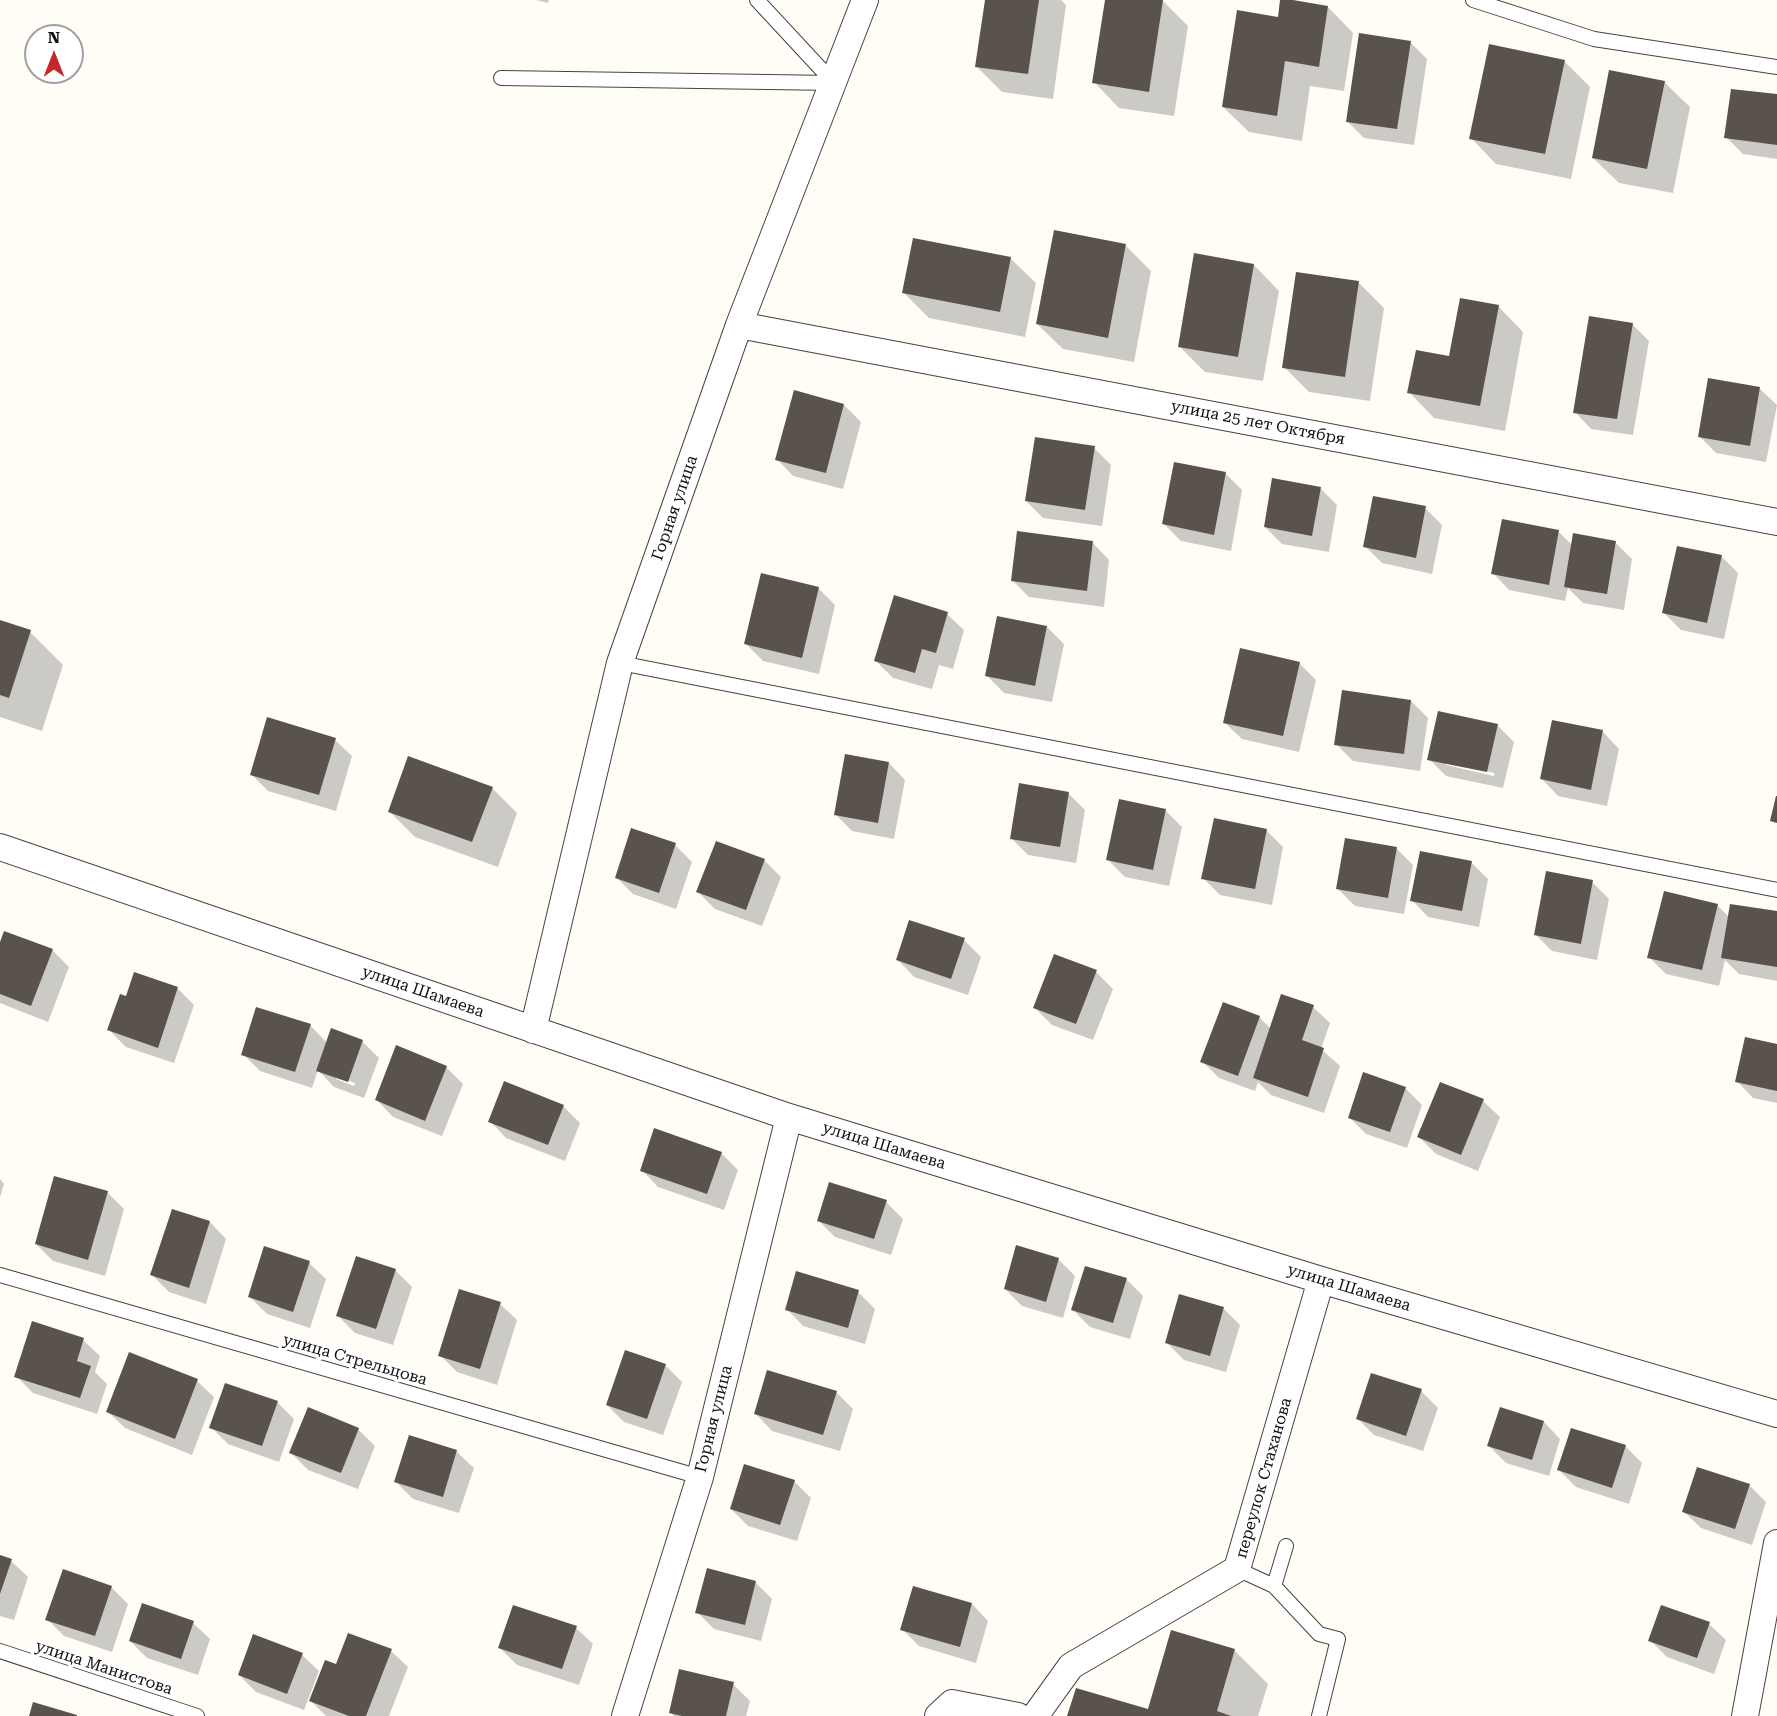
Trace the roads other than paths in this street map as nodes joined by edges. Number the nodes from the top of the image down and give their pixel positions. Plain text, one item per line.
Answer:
1 (757, 0) edge
2 (865, 0) edge
3 (1473, 0) edge
4 (1777, 67) edge
5 (501, 78) dead end
6 (834, 84) junction
7 (739, 325) junction
8 (1777, 522) edge
9 (620, 663) junction
10 (0, 847) edge
11 (1777, 890) edge
12 (533, 1030) junction
13 (789, 1117) junction
14 (0, 1275) edge
15 (1322, 1280) junction
16 (1777, 1414) edge
17 (700, 1477) junction
18 (1777, 1543) edge
19 (1286, 1546) dead end
20 (1237, 1569) junction
21 (1274, 1586) junction
22 (0, 1651) edge
23 (197, 1716) edge
24 (625, 1716) edge
25 (938, 1716) edge
26 (1018, 1716) edge
27 (1035, 1716) edge
28 (1319, 1716) edge
29 (1745, 1716) edge

1 - 6 lane
2 - 6 street, Горная улица
3 - 4 lane
5 - 6 lane
6 - 7 street, Горная улица
7 - 8 street, улица 25 лет Октября
7 - 9 street, Горная улица
9 - 11 lane
9 - 12 street, Горная улица
10 - 12 street, улица Шамаева
12 - 13 street, улица Шамаева
13 - 15 street, улица Шамаева
13 - 17 street, Горная улица
14 - 17 lane, улица Стрельцова
15 - 16 street, улица Шамаева
15 - 20 street, переулок Стаханова
17 - 24 street, Горная улица
18 - 29 street
19 - 21 lane
20 - 21 lane
20 - 27 street, переулок Стаханова
21 - 28 lane
22 - 23 lane, улица Манистова
25 - 26 street

